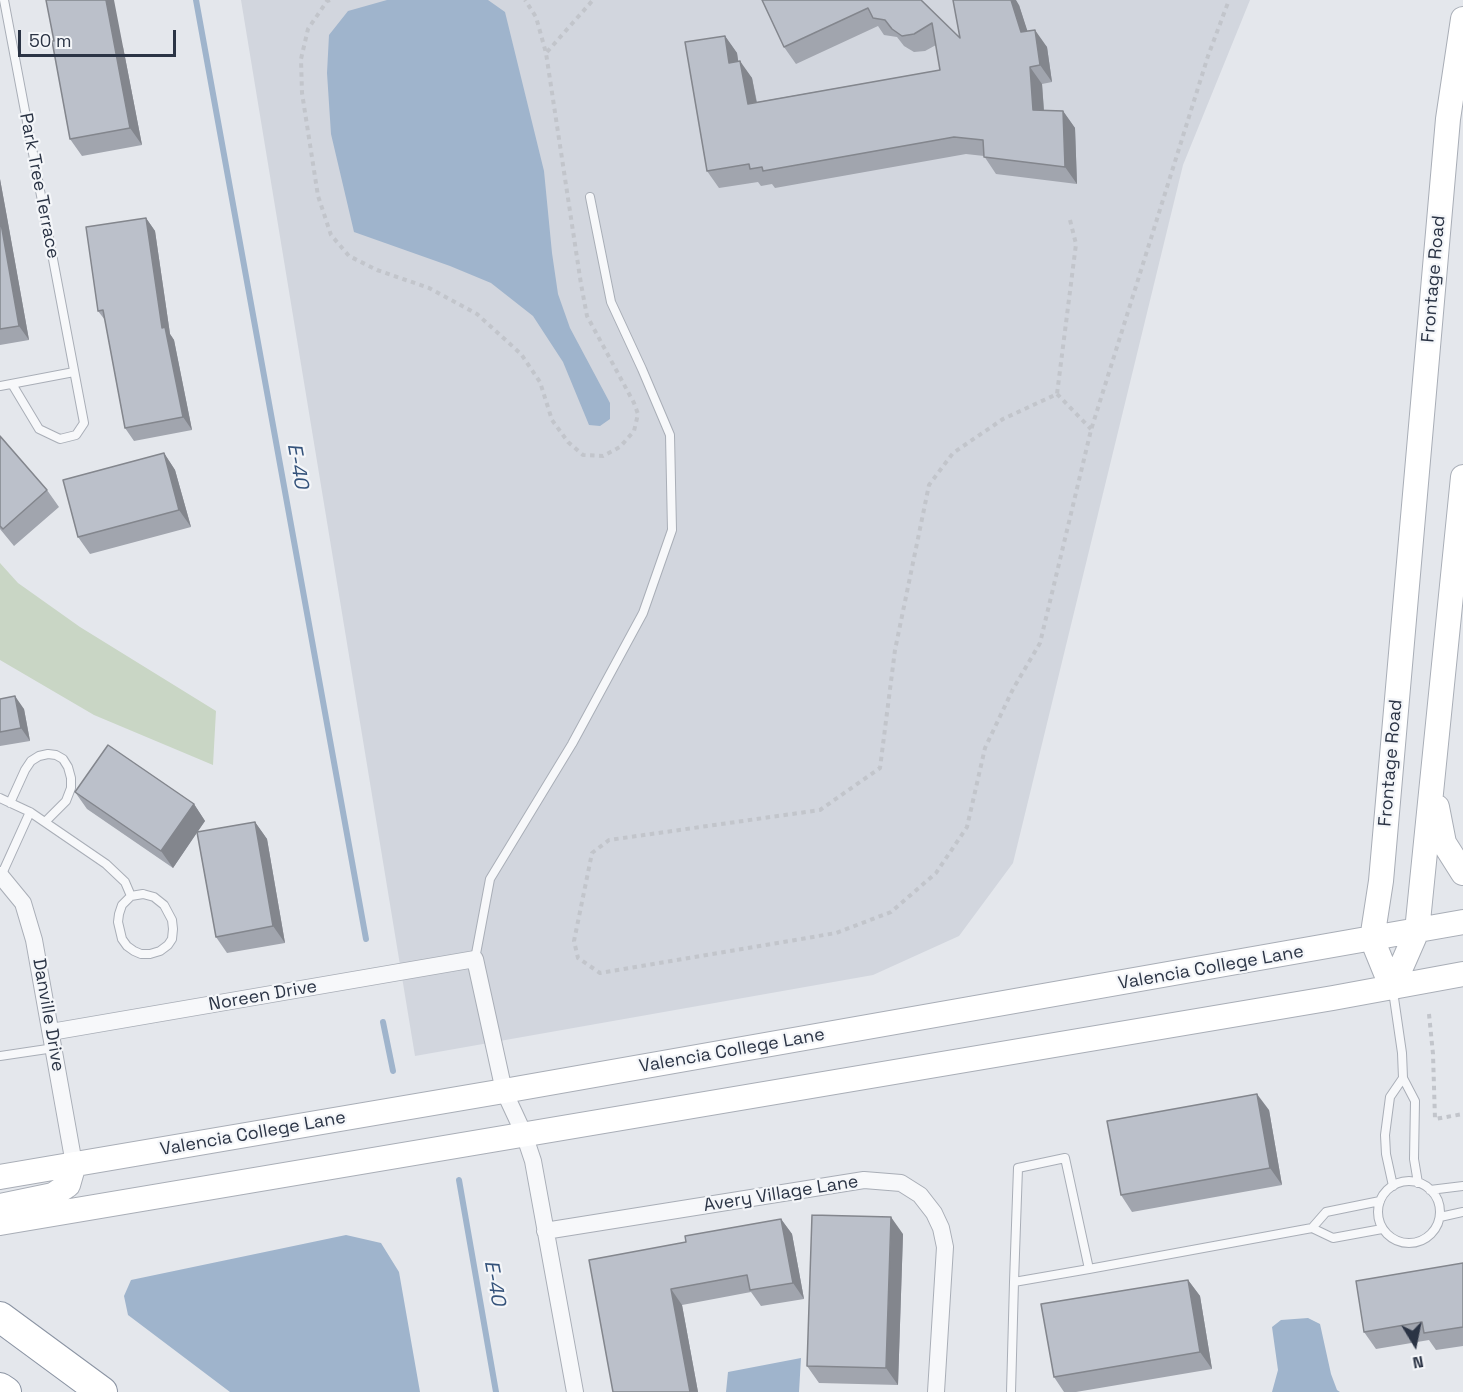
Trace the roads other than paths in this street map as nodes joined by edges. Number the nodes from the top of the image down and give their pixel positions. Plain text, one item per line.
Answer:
1 (4, 0) edge
2 (1463, 19) edge
3 (590, 197) dead end
4 (74, 372) junction
5 (12, 384) junction
6 (0, 386) edge
7 (1463, 477) edge
8 (1432, 782) junction
9 (0, 798) edge
10 (10, 803) junction
11 (30, 812) junction
12 (45, 822) junction
13 (1463, 873) edge
14 (0, 876) edge
15 (131, 896) junction
16 (1463, 922) edge
17 (1417, 931) junction
18 (1372, 939) junction
19 (475, 959) junction
20 (1463, 974) edge
21 (1392, 988) junction
22 (52, 1040) junction
23 (0, 1056) edge
24 (1403, 1078) junction
25 (504, 1091) junction
26 (524, 1134) junction
27 (74, 1164) junction
28 (0, 1177) edge
29 (1418, 1183) junction
30 (1393, 1186) junction
31 (1463, 1186) edge
32 (1430, 1190) junction
33 (1380, 1201) junction
34 (0, 1206) edge
35 (1463, 1212) edge
36 (1440, 1217) junction
37 (0, 1223) edge
38 (1312, 1228) junction
39 (1382, 1229) junction
40 (545, 1231) junction
41 (1089, 1269) junction
42 (1014, 1282) junction
43 (0, 1317) edge
44 (0, 1388) edge
45 (6, 1392) edge
46 (102, 1392) edge
47 (575, 1392) edge
48 (936, 1392) edge
49 (1011, 1392) edge

1 - 4 lane, Park Tree Terrace
2 - 18 street, Frontage Road
3 - 19 lane
4 - 5 lane
4 - 5 lane, Park Tree Terrace
5 - 6 lane
7 - 8 street
8 - 13 street
8 - 17 street
9 - 10 lane
10 - 11 lane
10 - 12 lane
11 - 12 lane
11 - 14 lane
12 - 15 lane
14 - 22 street, Danville Drive
15 - 15 lane
16 - 17 street, Valencia College Lane
17 - 18 street, Valencia College Lane
17 - 21 street
18 - 21 street
18 - 25 street, Valencia College Lane
19 - 22 street, Noreen Drive
19 - 25 street
20 - 21 street
21 - 24 lane
21 - 26 street
22 - 23 lane
22 - 27 street, Danville Drive
24 - 29 lane
24 - 30 lane
25 - 26 street
25 - 27 street, Valencia College Lane
26 - 37 street
26 - 40 street
27 - 28 street, Valencia College Lane
27 - 34 street
29 - 30 lane
29 - 32 lane
30 - 33 lane
31 - 32 lane
32 - 36 lane
33 - 38 lane
33 - 39 lane
35 - 36 lane
36 - 39 lane
38 - 39 lane
38 - 41 lane
40 - 47 street
40 - 48 street, Avery Village Lane
41 - 42 lane
41 - 42 lane
42 - 49 lane
43 - 46 highway
44 - 45 highway

